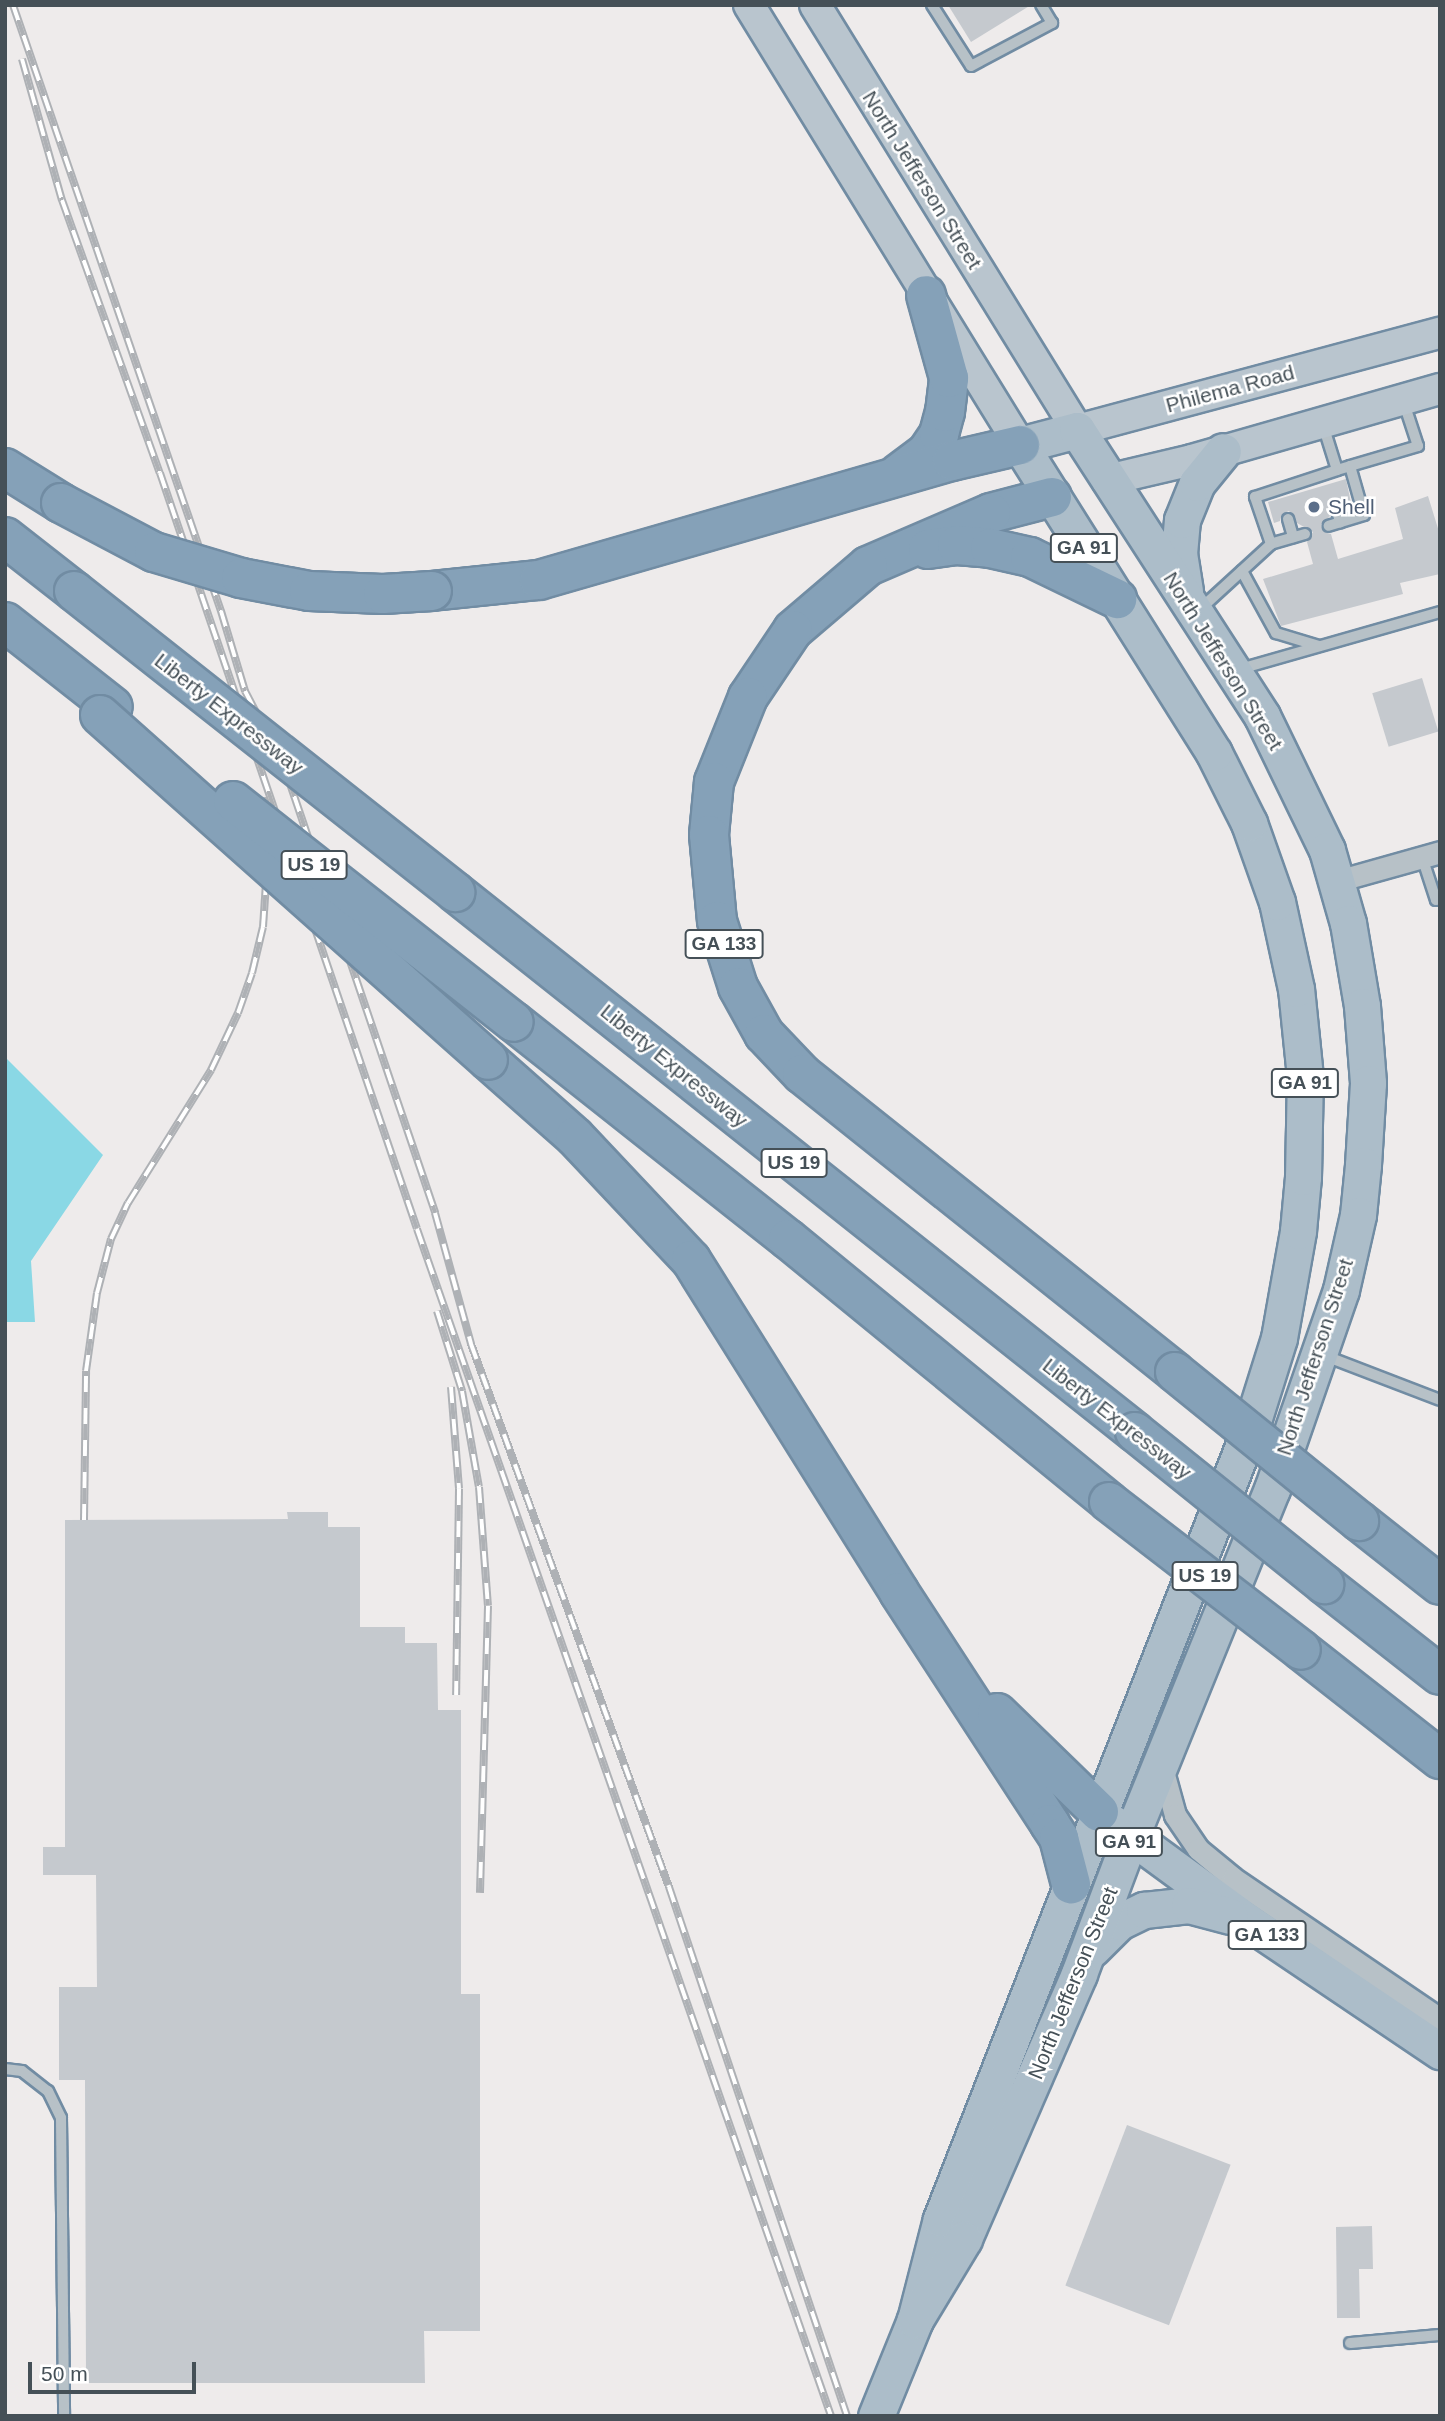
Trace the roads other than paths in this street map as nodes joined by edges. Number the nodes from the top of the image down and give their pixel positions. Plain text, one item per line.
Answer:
1 (749, 5) edge
2 (815, 5) edge
3 (932, 5) edge
4 (1041, 5) edge
5 (926, 295) junction
6 (1440, 333) edge
7 (1440, 389) edge
8 (1403, 399) junction
9 (1322, 422) junction
10 (1077, 430) junction
11 (1020, 445) junction
12 (1223, 451) junction
13 (1350, 466) junction
14 (5, 468) edge
15 (1331, 475) junction
16 (891, 479) junction
17 (1107, 480) junction
18 (1052, 497) junction
19 (1336, 507) dead end
20 (1287, 519) dead end
21 (1305, 534) dead end
22 (5, 537) edge
23 (1293, 537) junction
24 (1271, 544) junction
25 (895, 555) junction
26 (1242, 571) junction
27 (1117, 599) junction
28 (1192, 608) junction
29 (1440, 612) edge
30 (5, 622) edge
31 (1320, 646) junction
32 (1233, 671) junction
33 (107, 711) junction
34 (1431, 855) edge
35 (1337, 881) junction
36 (1440, 899) edge
37 (1321, 1354) junction
38 (1440, 1400) edge
39 (1440, 1584) edge
40 (953, 1671) junction
41 (1440, 1675) edge
42 (1440, 1759) edge
43 (1160, 1762) junction
44 (1099, 1812) junction
45 (1130, 1838) junction
46 (1071, 1884) junction
47 (1247, 1921) junction
48 (1079, 1974) junction
49 (1440, 2019) edge
50 (1440, 2051) edge
51 (5, 2070) edge
52 (915, 2320) junction
53 (1440, 2335) edge
54 (1350, 2343) dead end
55 (64, 2416) edge
56 (876, 2416) edge

1 - 5 main road
2 - 10 main road, North Jefferson Street
3 - 4 lane
5 - 11 main road
5 - 16 highway
6 - 10 main road, Philema Road
7 - 8 main road
8 - 9 main road
8 - 13 lane
9 - 12 main road
9 - 15 lane
10 - 11 main road, Philema Road
10 - 17 main road, North Jefferson Street
11 - 16 highway
11 - 18 main road, GA 91
12 - 17 main road
12 - 28 main road
13 - 15 lane
13 - 19 lane
14 - 16 highway, bridge
15 - 24 lane
17 - 18 main road, GA 133
17 - 28 main road, North Jefferson Street
18 - 25 highway, GA 133
18 - 27 main road, GA 91
20 - 23 lane
21 - 23 lane
22 - 41 highway, Liberty Expressway / US 19, bridge
23 - 24 lane
24 - 26 lane
25 - 27 highway
25 - 39 highway, GA 133, bridge
26 - 28 lane
26 - 31 lane
27 - 44 main road, North Jefferson Street / GA 91
28 - 32 main road, North Jefferson Street / GA 91
29 - 31 lane
30 - 33 highway
31 - 32 lane
32 - 35 main road, North Jefferson Street / GA 91
33 - 40 highway, bridge
33 - 42 highway, US 19, bridge
34 - 35 street
34 - 36 lane
35 - 37 main road, North Jefferson Street / GA 91
37 - 38 lane
37 - 43 main road, North Jefferson Street / GA 91
40 - 44 highway
40 - 46 highway
43 - 45 main road, North Jefferson Street / GA 91
43 - 49 street
44 - 45 main road, GA 133
44 - 46 main road, North Jefferson Street / GA 91
45 - 47 main road, GA 133
45 - 48 main road, North Jefferson Street / GA 91
46 - 52 main road, North Jefferson Street / GA 91
47 - 48 main road
47 - 50 main road, GA 133
48 - 52 main road, North Jefferson Street / GA 91
51 - 55 lane
52 - 56 main road, North Jefferson Street / GA 91
53 - 54 lane

